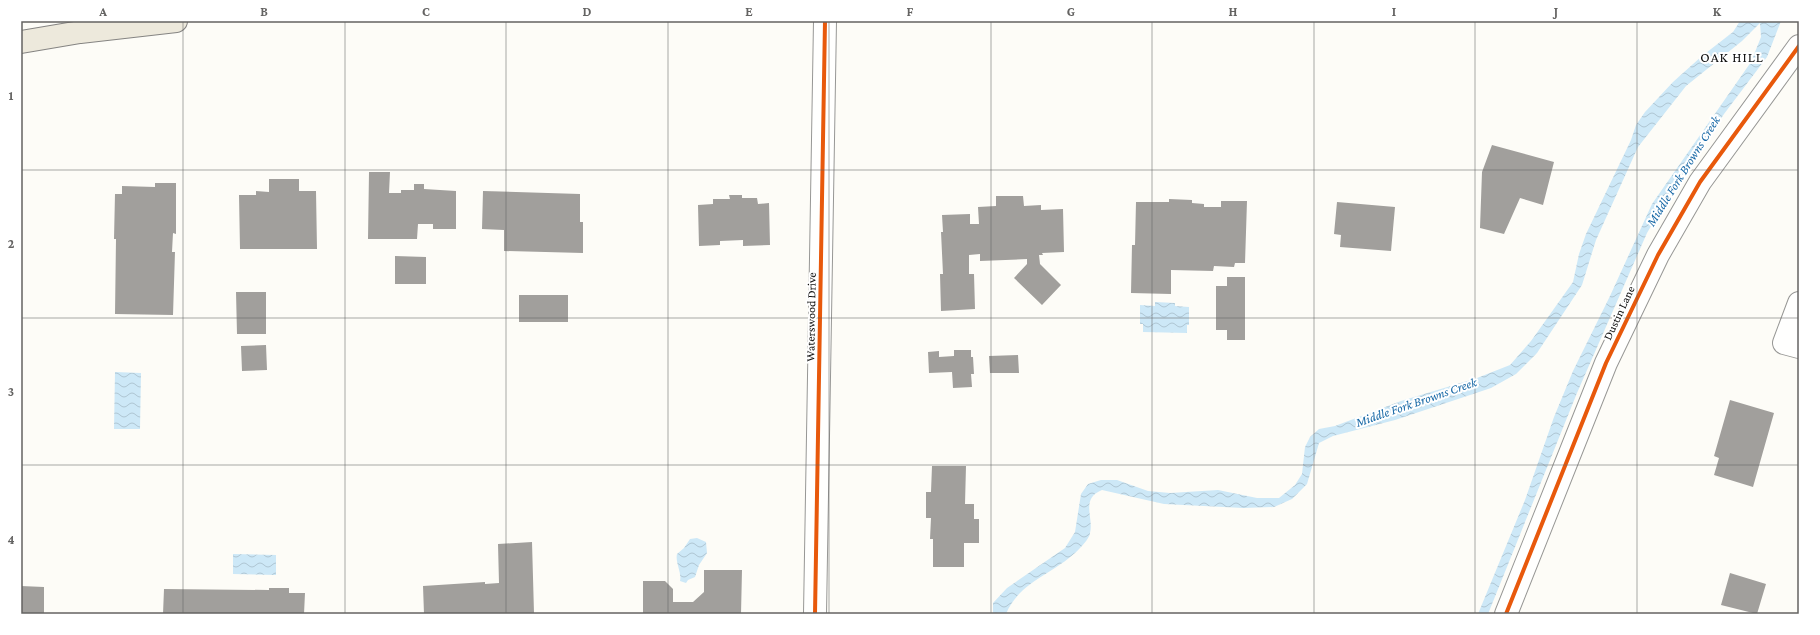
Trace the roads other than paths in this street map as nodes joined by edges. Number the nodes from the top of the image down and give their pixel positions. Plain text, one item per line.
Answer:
1 (176, 21) edge
2 (825, 21) edge
3 (80, 26) edge
4 (21, 42) edge
5 (1799, 46) edge
6 (1799, 303) edge
7 (1799, 347) edge
8 (815, 614) edge
9 (1506, 614) edge

1 - 3 main road
2 - 8 street, Waterswood Drive
3 - 4 main road
5 - 9 street, Dustin Lane
6 - 7 street

